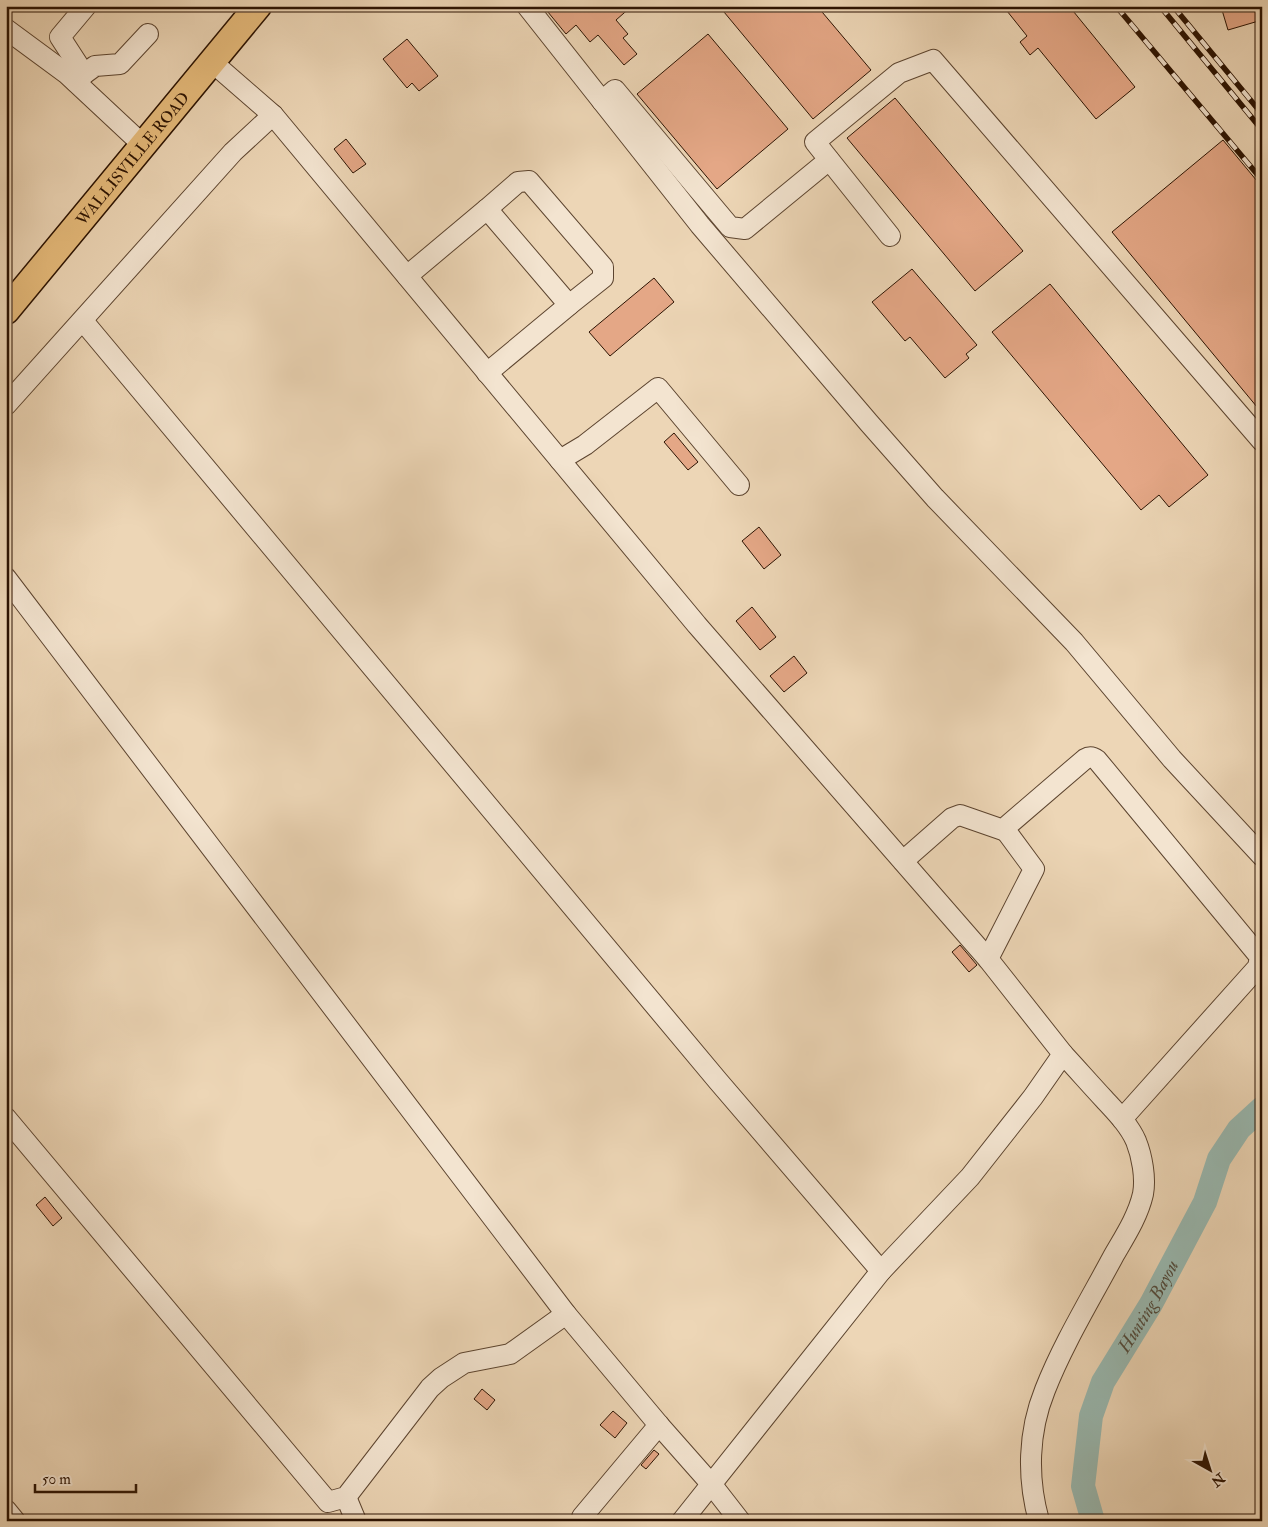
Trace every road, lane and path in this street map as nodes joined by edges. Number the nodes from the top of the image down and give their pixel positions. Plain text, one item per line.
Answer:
1 (86, 6) edge
2 (527, 6) edge
3 (254, 8) edge
4 (6, 29) edge
5 (148, 34) dead end
6 (212, 62) junction
7 (80, 78) junction
8 (602, 101) junction
9 (273, 115) junction
10 (143, 145) junction
11 (829, 160) junction
12 (487, 209) junction
13 (890, 236) dead end
14 (407, 276) junction
15 (10, 300) edge
16 (569, 305) junction
17 (83, 320) junction
18 (487, 373) junction
19 (6, 406) edge
20 (1262, 442) edge
21 (560, 460) junction
22 (739, 485) dead end
23 (6, 578) edge
24 (1006, 831) junction
25 (1262, 856) edge
26 (903, 861) junction
27 (988, 959) junction
28 (1063, 1054) junction
29 (6, 1118) edge
30 (1122, 1119) junction
31 (881, 1271) junction
32 (566, 1314) junction
33 (659, 1424) junction
34 (712, 1485) junction
35 (346, 1497) junction
36 (6, 1510) edge
37 (582, 1517) dead end
38 (15, 1521) edge
39 (356, 1521) edge
40 (682, 1521) edge
41 (740, 1521) edge
42 (1039, 1521) edge

1 - 7 lane
2 - 8 lane
3 - 6 main road, WALLISVILLE ROAD
4 - 7 lane
5 - 7 lane
6 - 9 lane
6 - 10 main road, WALLISVILLE ROAD
7 - 10 lane
8 - 11 lane
8 - 25 lane
9 - 14 lane
9 - 17 lane
10 - 15 main road, WALLISVILLE ROAD
11 - 13 lane
11 - 20 lane
12 - 14 lane
12 - 16 lane
12 - 16 lane
14 - 18 lane
16 - 18 lane
17 - 19 lane
17 - 31 lane
18 - 21 lane
21 - 22 lane
21 - 26 lane
23 - 32 lane
24 - 26 lane
24 - 27 lane
24 - 30 lane
26 - 27 lane
27 - 28 lane
28 - 30 lane
28 - 31 lane
29 - 35 lane
30 - 42 lane
31 - 34 lane
32 - 33 lane
32 - 35 lane
33 - 34 lane
33 - 37 lane
34 - 40 lane
34 - 41 lane
35 - 39 lane
36 - 38 lane

